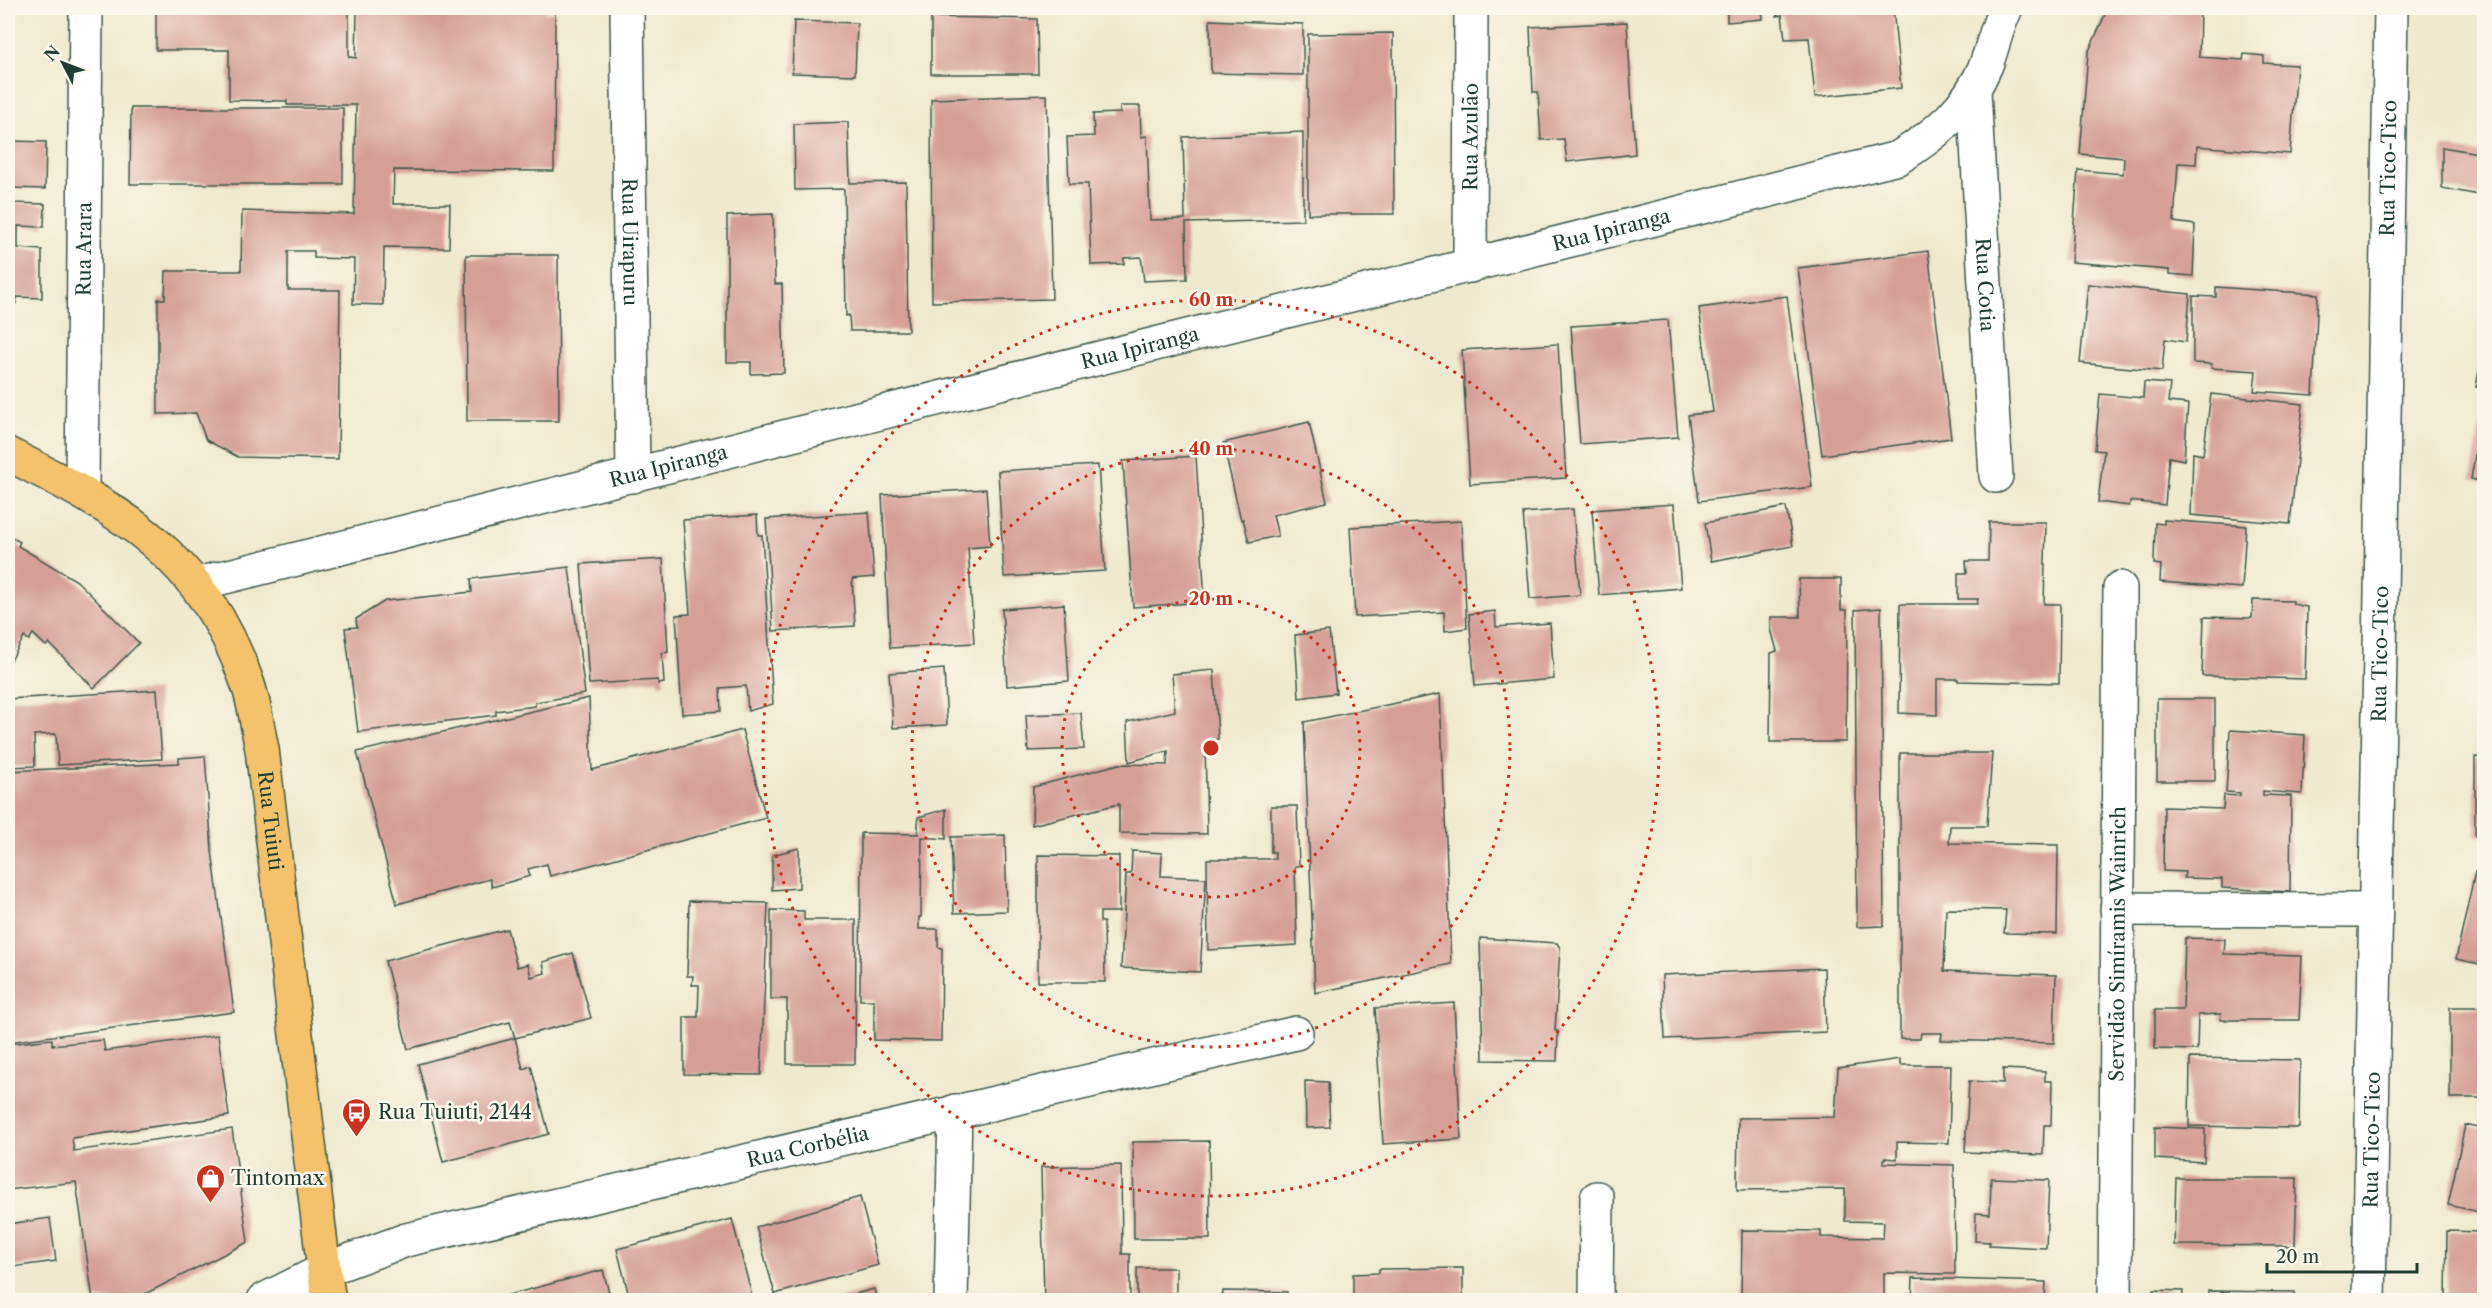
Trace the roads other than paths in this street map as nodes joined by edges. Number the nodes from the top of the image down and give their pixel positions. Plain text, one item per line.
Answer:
1 (86, 8) edge
2 (627, 8) edge
3 (1471, 8) edge
4 (2006, 8) edge
5 (2391, 8) edge
6 (1974, 91) junction
7 (1470, 266) junction
8 (8, 454) edge
9 (633, 476) junction
10 (1996, 476) dead end
11 (82, 491) junction
12 (197, 584) junction
13 (2120, 588) dead end
14 (2117, 909) junction
15 (2375, 910) junction
16 (1296, 1033) dead end
17 (955, 1112) junction
18 (1597, 1198) dead end
19 (326, 1285) edge
20 (264, 1300) edge
21 (951, 1300) edge
22 (1596, 1300) edge
23 (2115, 1300) edge
24 (2369, 1300) edge

1 - 11 street, Rua Arara
2 - 9 street, Rua Uirapuru
3 - 7 street, Rua Azulão
4 - 6 street, Rua Ipiranga
5 - 15 street, Rua Tico-Tico
6 - 7 street, Rua Ipiranga
6 - 10 street, Rua Cotia
7 - 9 street, Rua Ipiranga
8 - 11 main road, Rua Tuiuti
9 - 12 street, Rua Ipiranga
11 - 12 main road, Rua Tuiuti
12 - 19 main road, Rua Tuiuti
13 - 14 street, Servidão Simíramis Wainrich
14 - 15 street
14 - 23 street, Servidão Simíramis Wainrich
15 - 24 street, Rua Tico-Tico
16 - 17 street, Rua Corbélia
17 - 19 street, Rua Corbélia
17 - 21 street
18 - 22 street
19 - 20 street, Rua Corbélia

